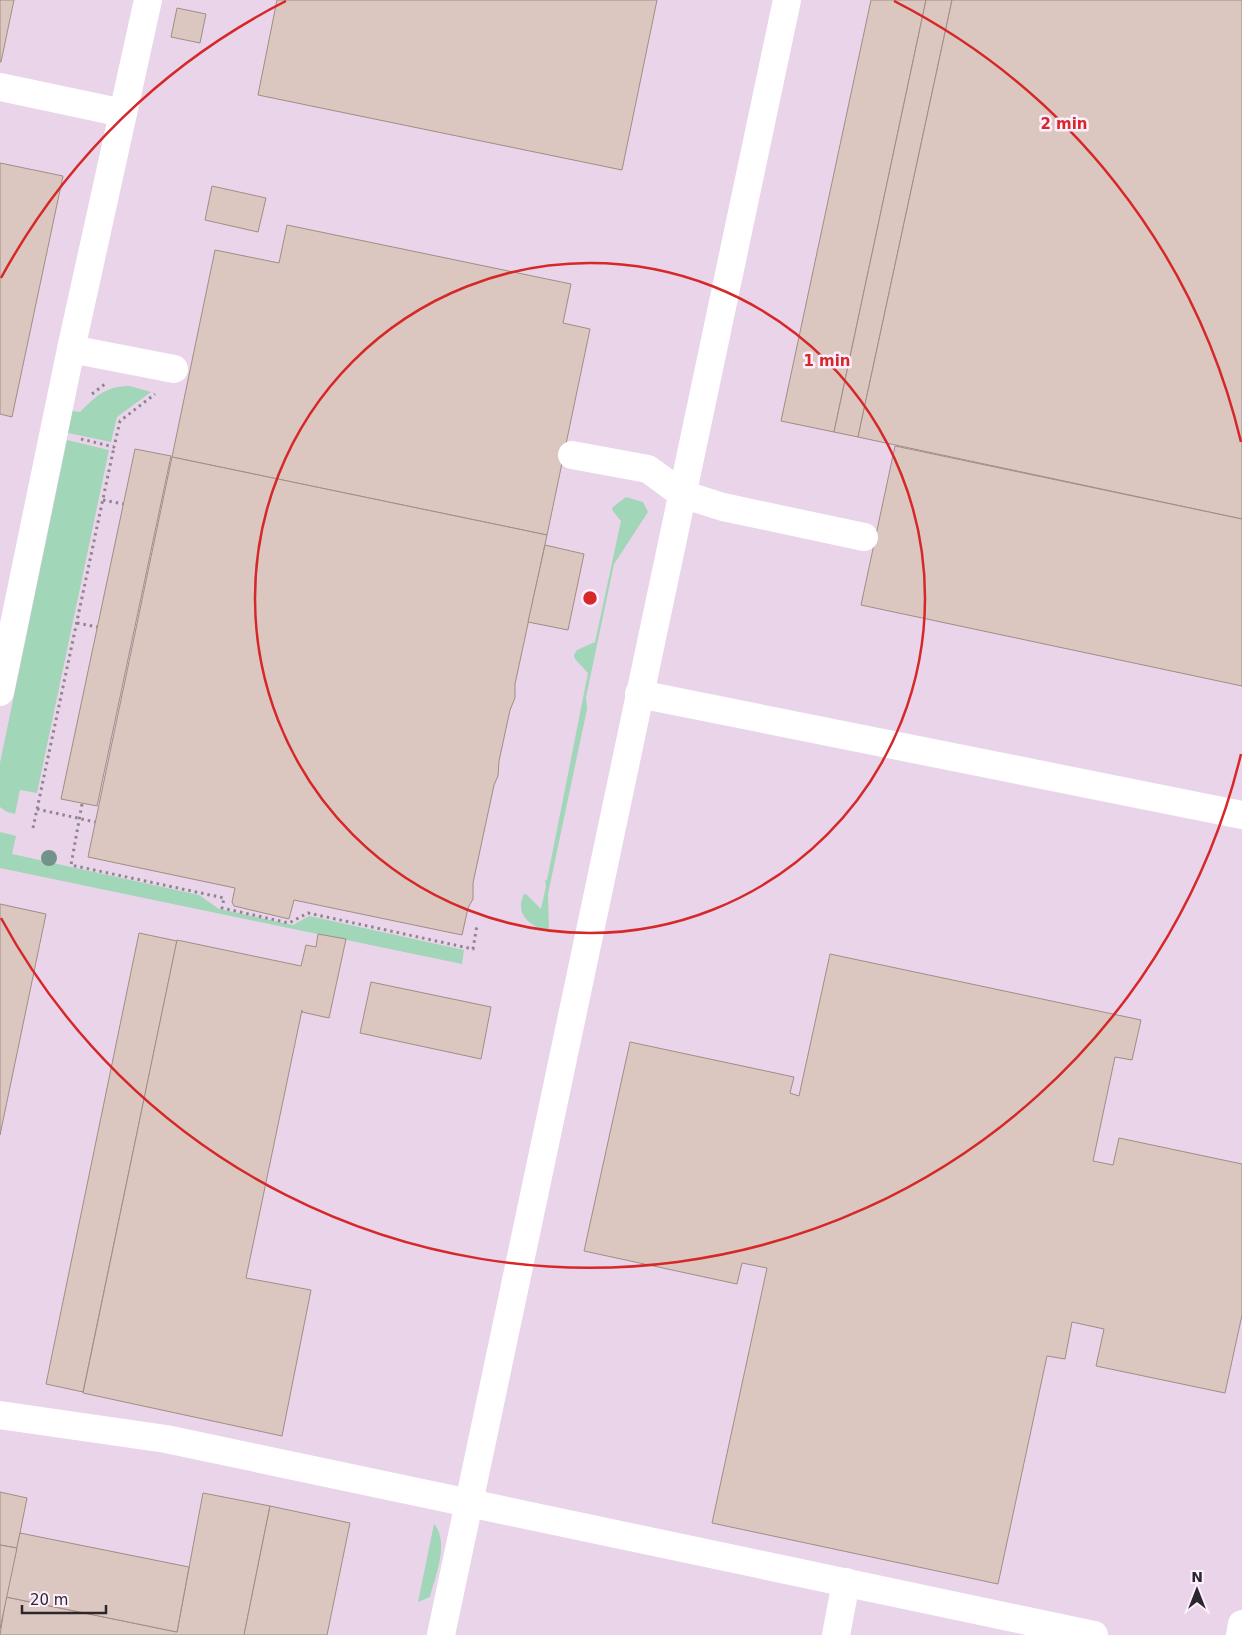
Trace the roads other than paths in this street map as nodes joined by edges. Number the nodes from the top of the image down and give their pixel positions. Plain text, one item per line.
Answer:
1 (148, 0) edge
2 (787, 0) edge
3 (0, 87) edge
4 (123, 113) junction
5 (71, 349) junction
6 (168, 379) road end
7 (572, 455) dead end
8 (682, 494) junction
9 (864, 537) dead end
10 (0, 692) edge
11 (639, 694) junction
12 (1242, 815) edge
13 (0, 1415) edge
14 (467, 1503) junction
15 (846, 1582) junction
16 (1242, 1624) edge
17 (440, 1635) edge
18 (836, 1635) edge
19 (1094, 1635) edge
20 (1240, 1635) edge

1 - 4 lane
2 - 8 lane
3 - 4 lane
4 - 5 lane
5 - 6 lane
5 - 10 lane
7 - 8 lane
8 - 9 lane
8 - 11 lane
11 - 12 lane
11 - 14 lane
13 - 14 lane
14 - 15 lane
14 - 17 lane
15 - 18 lane
15 - 19 lane
16 - 20 lane

